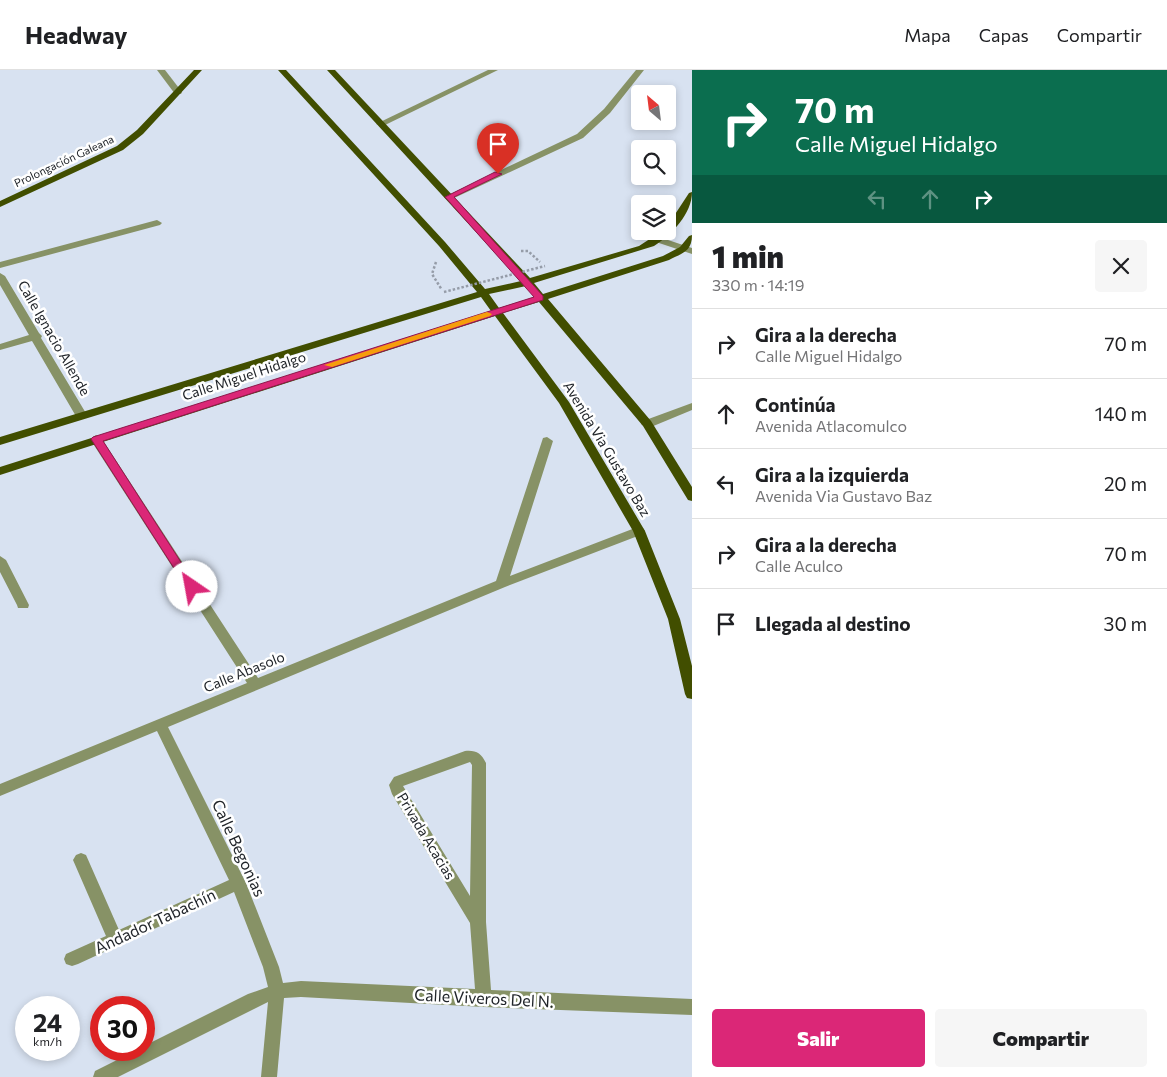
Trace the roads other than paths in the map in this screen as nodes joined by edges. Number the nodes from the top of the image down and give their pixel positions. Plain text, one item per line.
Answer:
1 (161, 70) edge
2 (198, 70) edge
3 (282, 70) edge
4 (331, 70) edge
5 (494, 70) edge
6 (640, 70) edge
7 (178, 92) junction
8 (380, 124) junction
9 (692, 195) edge
10 (449, 197) junction
11 (0, 204) edge
12 (676, 222) edge
13 (158, 223) dead end
14 (692, 238) edge
15 (659, 240) joint
16 (687, 250) edge
17 (0, 265) edge
18 (0, 276) edge
19 (528, 282) junction
20 (483, 293) junction
21 (540, 298) junction
22 (497, 311) junction
23 (37, 336) junction
24 (0, 347) edge
25 (692, 406) edge
26 (81, 415) junction
27 (647, 424) junction
28 (96, 439) junction
29 (0, 441) edge
30 (547, 442) dead end
31 (0, 471) edge
32 (692, 497) edge
33 (639, 531) junction
34 (0, 560) edge
35 (501, 584) junction
36 (23, 605) dead end
37 (255, 685) junction
38 (692, 694) edge
39 (160, 724) junction
40 (0, 790) edge
41 (81, 860) dead end
42 (238, 883) junction
43 (478, 922) junction
44 (116, 940) junction
45 (72, 959) dead end
46 (277, 991) junction
47 (484, 999) junction
48 (692, 1007) edge
49 (101, 1077) edge
50 (269, 1077) edge

1 - 7 street
2 - 7 main road, Prolongación Galeana
3 - 20 main road, Avenida Via Gustavo Baz
4 - 8 main road
5 - 8 street
6 - 10 street
7 - 11 main road, Prolongación Galeana
8 - 10 main road
9 - 12 main road
10 - 19 main road
13 - 17 street
14 - 16 main road
15 - 16 street
15 - 19 main road, Calle Miguel Hidalgo
16 - 21 main road, Calle Miguel Hidalgo
18 - 23 street, Calle Ignacio Allende
19 - 20 main road, Calle Miguel Hidalgo
19 - 21 main road
20 - 22 main road, Avenida Via Gustavo Baz
20 - 26 main road, Calle Miguel Hidalgo
21 - 22 main road, Calle Miguel Hidalgo
21 - 27 main road
22 - 28 main road, Calle Miguel Hidalgo
22 - 33 main road, Avenida Via Gustavo Baz
23 - 24 street
23 - 26 street, Calle Ignacio Allende
25 - 27 street
26 - 29 main road, Calle Miguel Hidalgo
27 - 32 main road
28 - 31 main road, Calle Miguel Hidalgo
28 - 37 street
30 - 35 street
33 - 35 street, Calle Abasolo
33 - 38 main road, Avenida Via Gustavo Baz
34 - 36 street
35 - 37 street, Calle Abasolo
37 - 39 street, Calle Abasolo
39 - 40 street, Calle Abasolo
39 - 42 street, Calle Begonias
41 - 44 street
42 - 44 street, Andador Tabachín
42 - 46 street, Calle Begonias
43 - 43 street, Privada Acacias
43 - 47 street, Privada Acacias
44 - 45 street, Andador Tabachín
46 - 47 street, Calle Viveros Del N.
46 - 49 street, Calle Viveros Del N.
46 - 50 street, Calle Begonias
47 - 48 street, Calle Viveros Del N.

